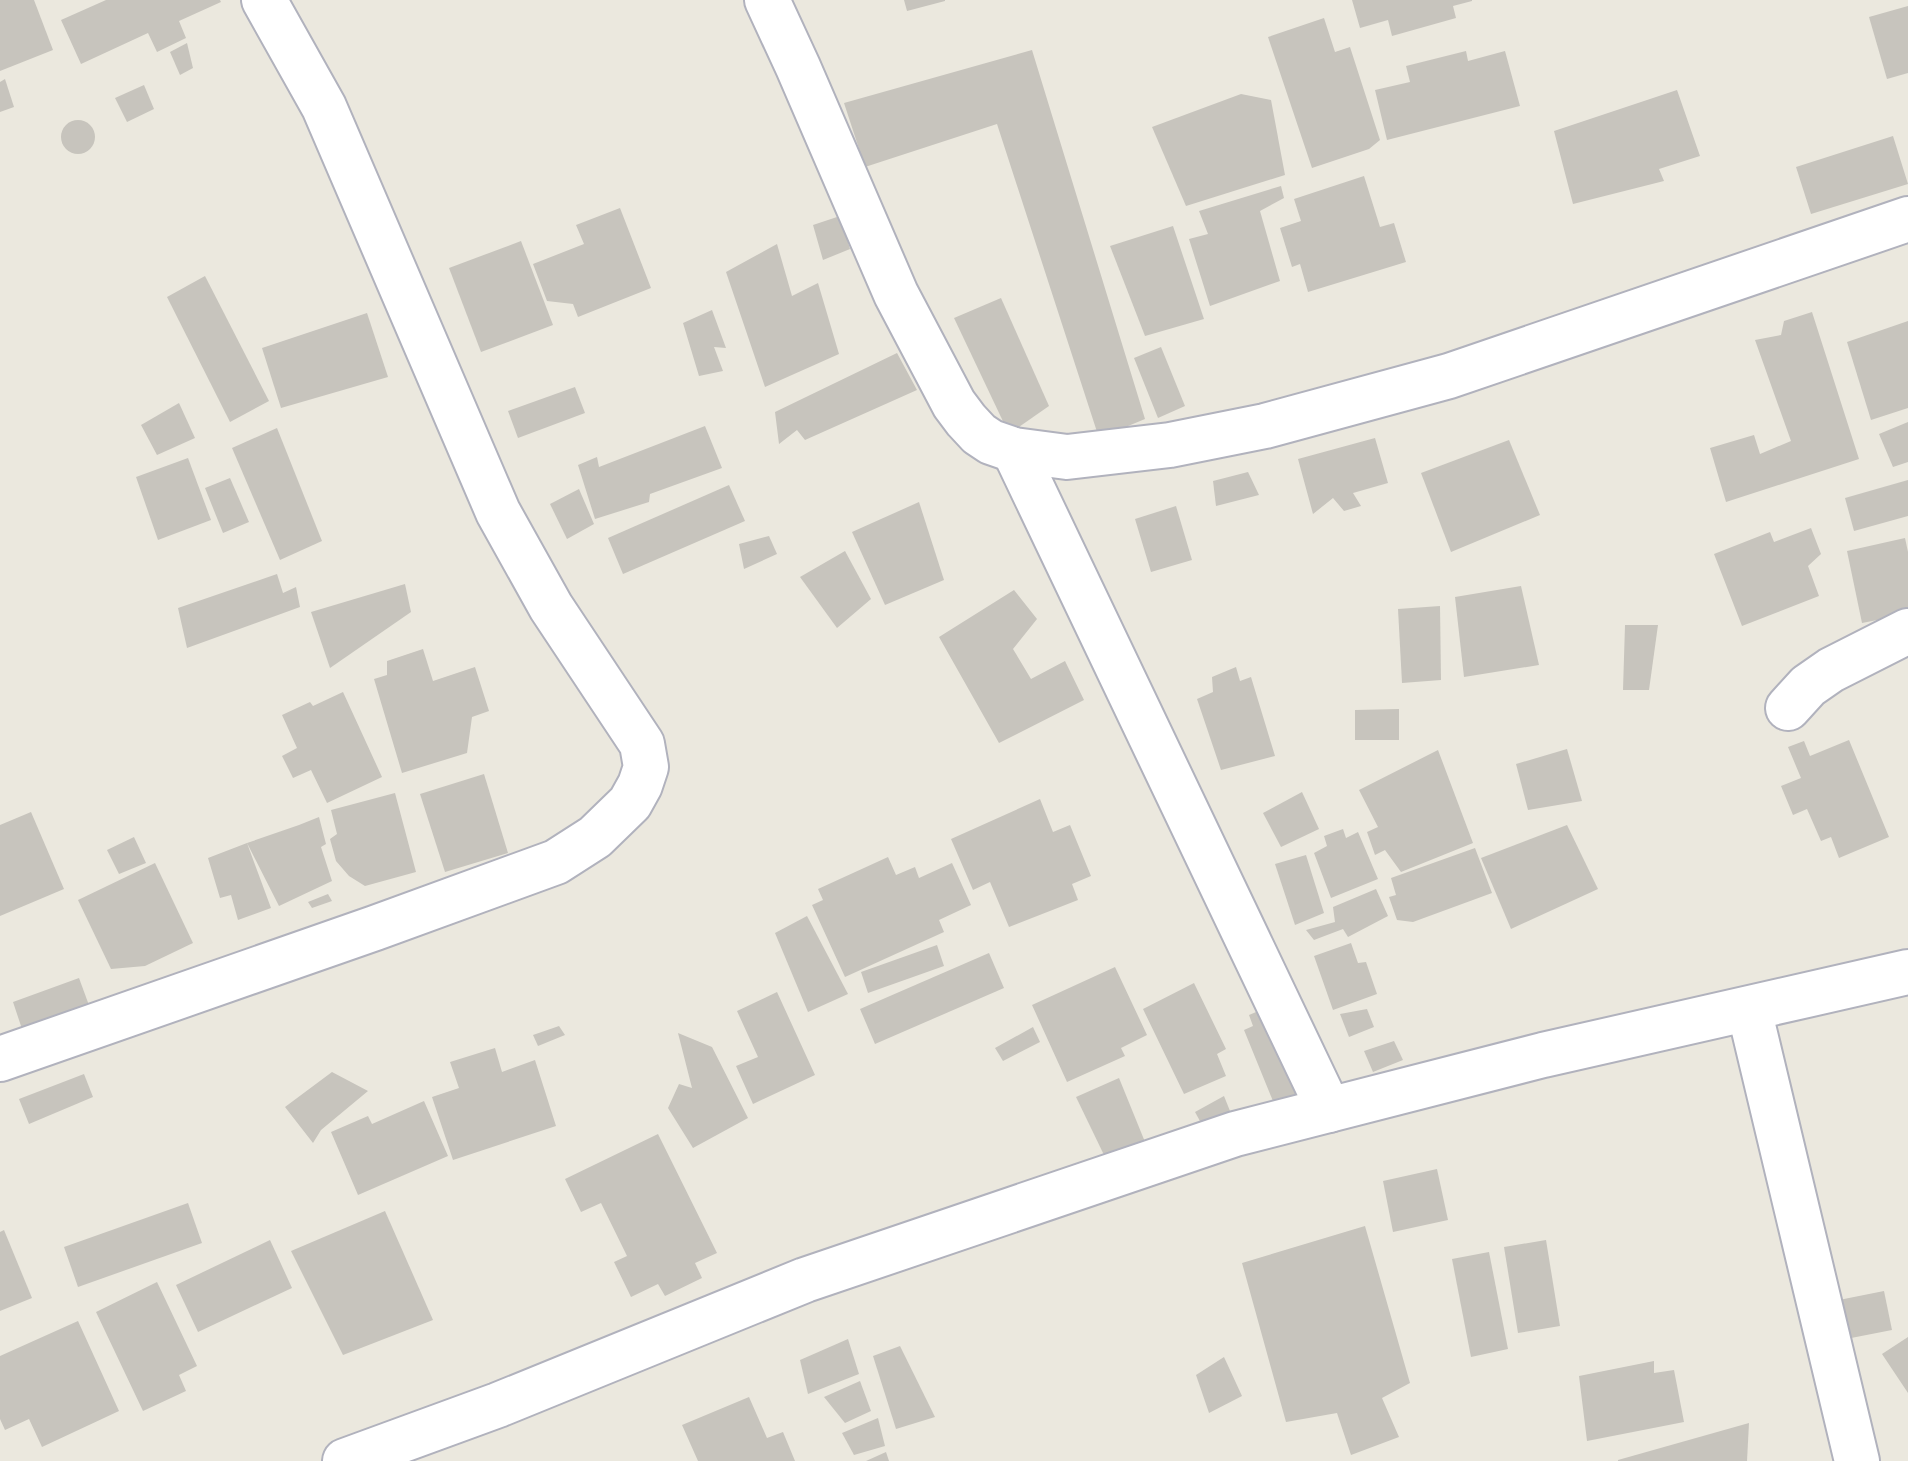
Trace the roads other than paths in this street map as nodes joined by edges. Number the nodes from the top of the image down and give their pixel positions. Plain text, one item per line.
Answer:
1 (264, 0) edge
2 (767, 0) edge
3 (1908, 219) edge
4 (1014, 450) junction
5 (1908, 631) edge
6 (1788, 708) dead end
7 (1908, 972) edge
8 (1749, 1009) junction
9 (0, 1059) edge
10 (1329, 1110) junction
11 (345, 1461) edge
12 (1857, 1461) edge

1 - 9 street
2 - 4 street
3 - 4 street
4 - 10 street
5 - 6 street
7 - 8 street
8 - 10 street
8 - 12 street
10 - 11 street

